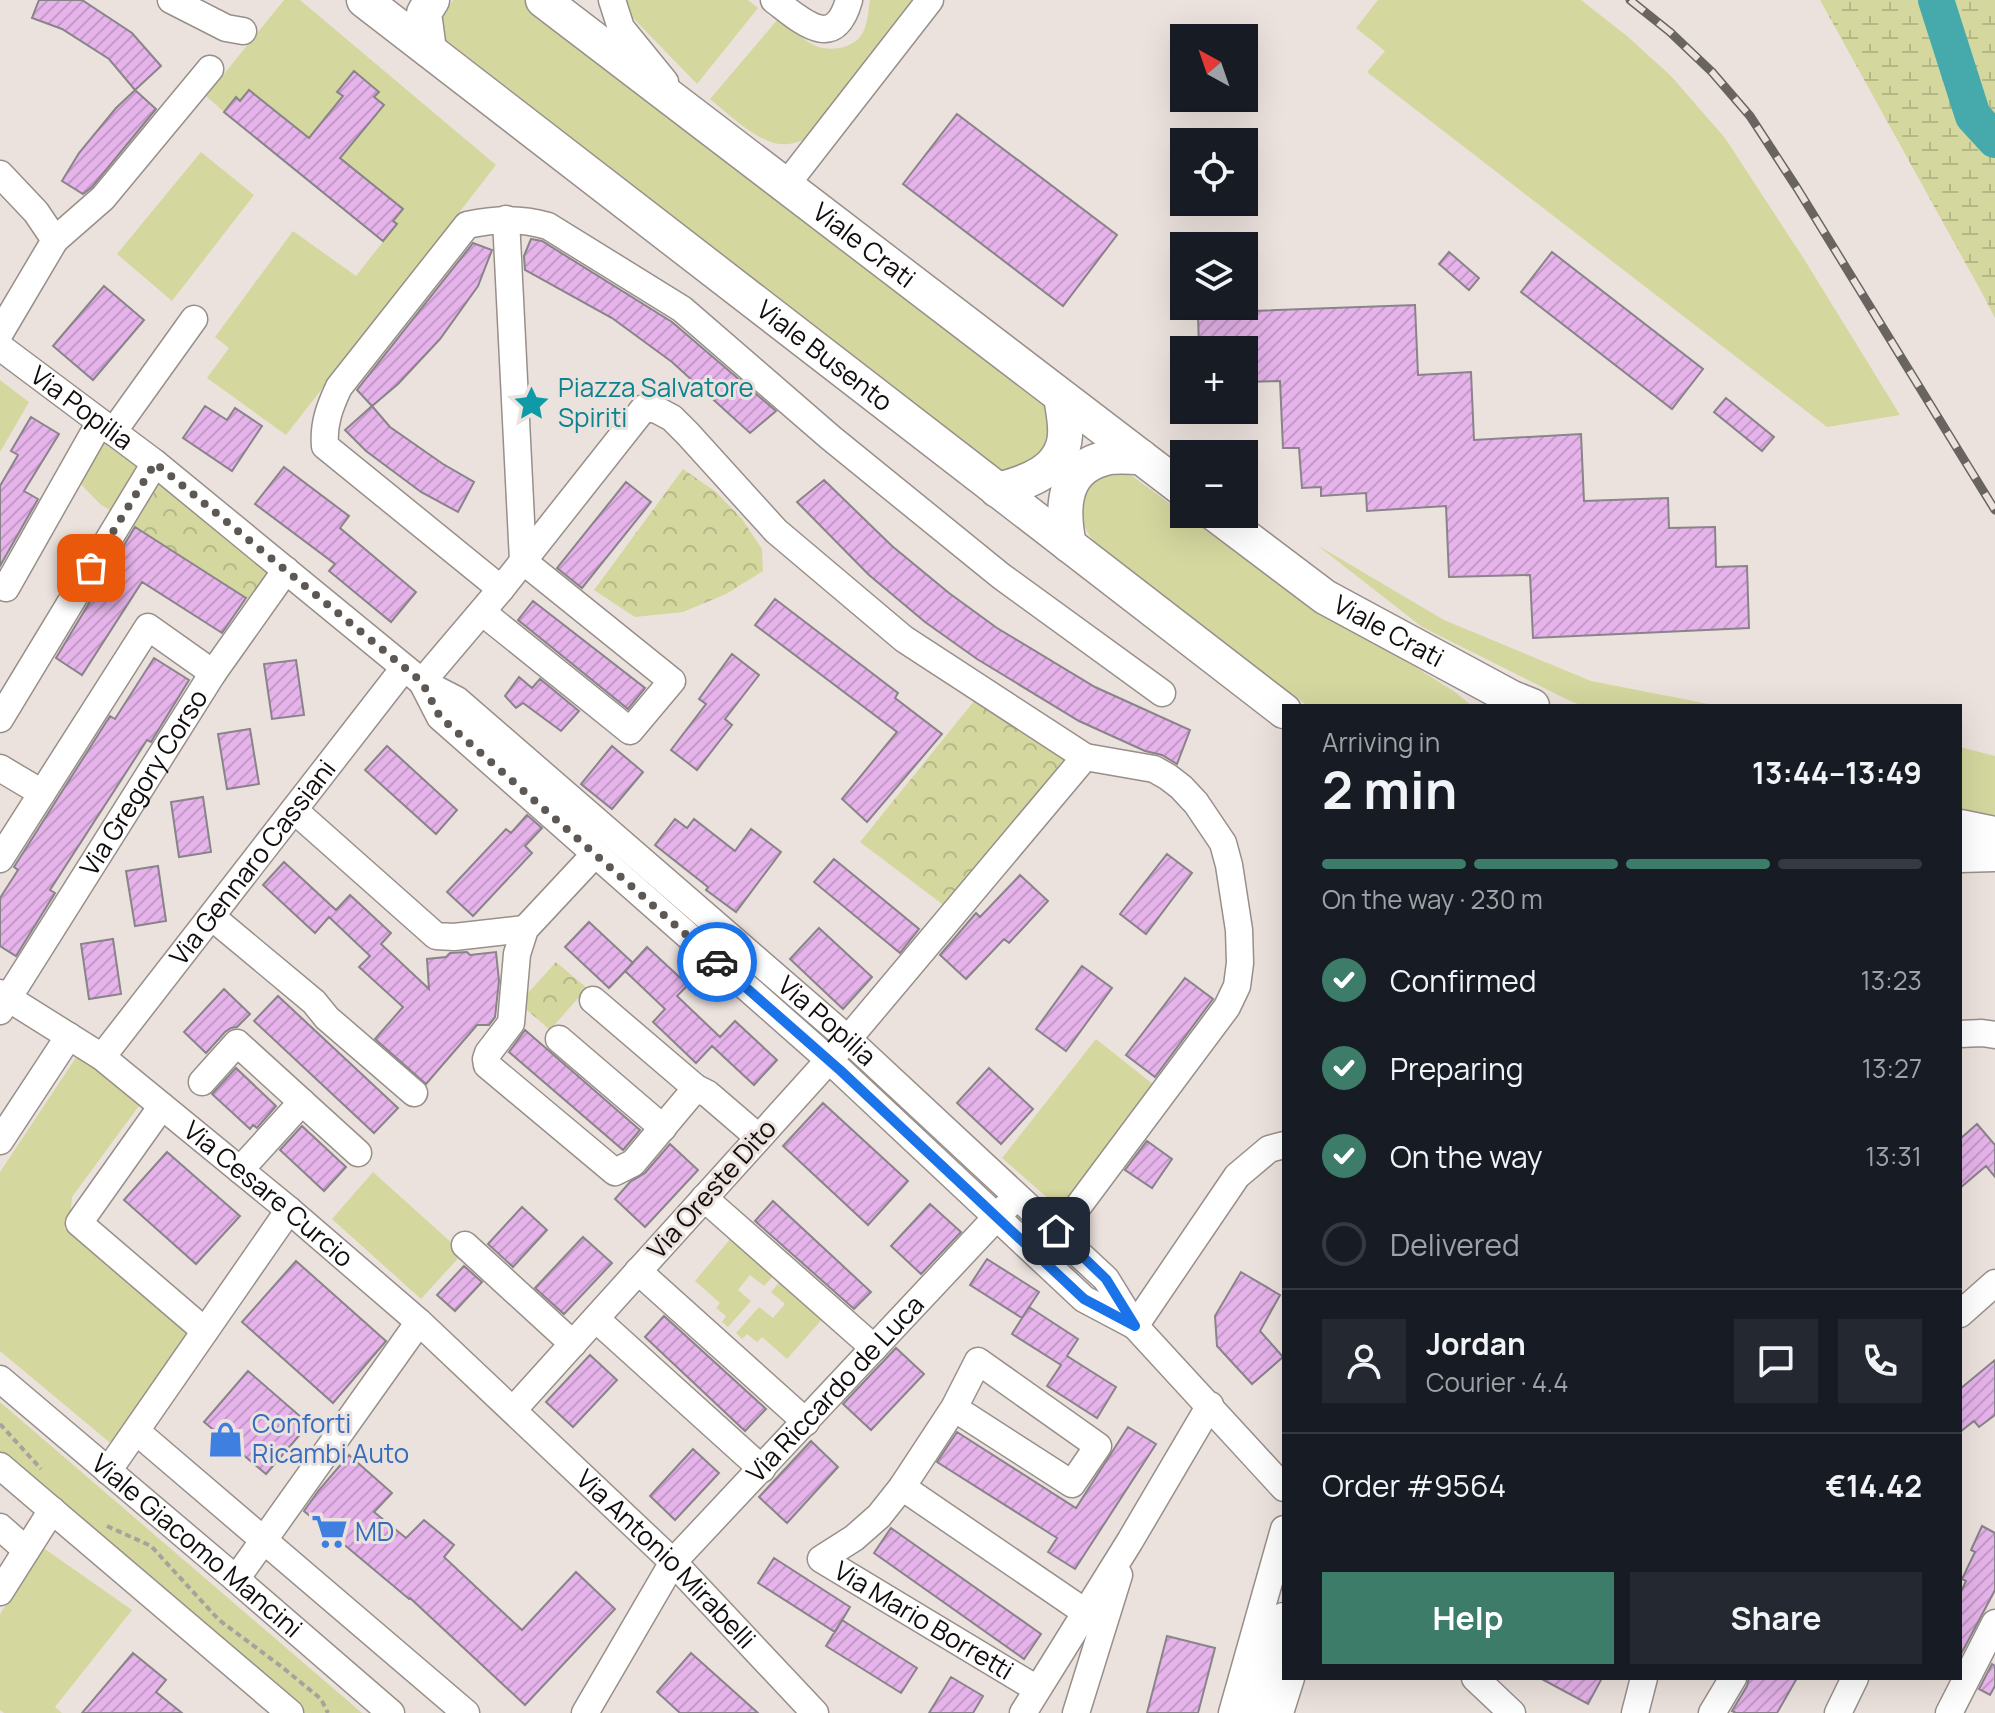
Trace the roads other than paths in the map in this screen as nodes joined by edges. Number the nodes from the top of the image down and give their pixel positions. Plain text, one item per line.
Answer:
1 (171, 0) edge
2 (364, 0) edge
3 (432, 0) edge
4 (543, 0) edge
5 (612, 0) edge
6 (774, 0) edge
7 (849, 0) edge
8 (930, 0) edge
9 (243, 31) dead end
10 (429, 50) junction
11 (210, 69) dead end
12 (690, 112) junction
13 (0, 174) edge
14 (786, 185) junction
15 (506, 219) junction
16 (55, 240) junction
17 (194, 319) dead end
18 (0, 333) edge
19 (0, 347) edge
20 (1061, 397) junction
21 (107, 427) junction
22 (1141, 457) junction
23 (155, 463) junction
24 (1170, 479) edge
25 (997, 490) junction
26 (1234, 528) edge
27 (1069, 545) junction
28 (523, 561) junction
29 (286, 570) junction
30 (6, 588) dead end
31 (501, 589) junction
32 (482, 612) junction
33 (213, 673) junction
34 (413, 675) junction
35 (1162, 693) dead end
36 (1519, 703) edge
37 (1282, 709) edge
38 (0, 719) edge
39 (1085, 757) junction
40 (0, 768) edge
41 (42, 793) junction
42 (294, 810) junction
43 (1962, 827) edge
44 (1995, 834) edge
45 (595, 854) junction
46 (1995, 854) edge
47 (1962, 855) edge
48 (0, 859) edge
49 (212, 917) junction
50 (525, 929) junction
51 (593, 1000) dead end
52 (3, 1001) edge
53 (69, 1036) junction
54 (559, 1039) dead end
55 (848, 1039) junction
56 (102, 1057) junction
57 (829, 1060) junction
58 (202, 1082) dead end
59 (696, 1088) junction
60 (414, 1093) dead end
61 (302, 1102) junction
62 (162, 1106) junction
63 (663, 1128) junction
64 (758, 1137) junction
65 (0, 1141) edge
66 (1282, 1146) edge
67 (358, 1153) dead end
68 (240, 1170) junction
69 (1017, 1195) junction
70 (704, 1198) junction
71 (289, 1210) junction
72 (997, 1217) junction
73 (1056, 1231) junction
74 (465, 1245) dead end
75 (638, 1271) junction
76 (1995, 1283) edge
77 (1962, 1312) edge
78 (596, 1319) junction
79 (419, 1322) junction
80 (1135, 1326) junction
81 (205, 1331) junction
82 (573, 1344) junction
83 (874, 1348) junction
84 (0, 1379) edge
85 (1210, 1405) junction
86 (954, 1408) junction
87 (513, 1410) junction
88 (806, 1422) junction
89 (143, 1437) dead end
90 (0, 1466) edge
91 (762, 1469) junction
92 (108, 1471) junction
93 (1282, 1486) edge
94 (902, 1487) junction
95 (52, 1510) junction
96 (0, 1527) edge
97 (1282, 1536) edge
98 (264, 1539) junction
99 (26, 1550) junction
100 (673, 1562) junction
101 (236, 1579) junction
102 (0, 1592) edge
103 (1094, 1619) junction
104 (1995, 1623) edge
105 (1282, 1627) edge
106 (1290, 1680) edge
107 (1477, 1680) edge
108 (1643, 1680) edge
109 (1732, 1680) edge
110 (1854, 1680) edge
111 (1037, 1689) junction
112 (290, 1713) edge
113 (391, 1713) edge
114 (466, 1713) edge
115 (585, 1713) edge
116 (815, 1713) edge
117 (1023, 1713) edge
118 (1076, 1713) edge
119 (1232, 1713) edge
120 (1258, 1713) edge
121 (1280, 1713) edge
122 (1512, 1713) edge
123 (1635, 1713) edge
124 (1712, 1713) edge
125 (1838, 1713) edge
126 (1949, 1713) edge

1 - 9 street
2 - 10 main road, Viale Busento
3 - 10 main road
4 - 12 main road, Viale Crati
5 - 12 street
6 - 7 street
8 - 14 street
10 - 25 main road, Viale Busento
11 - 16 street
12 - 14 main road, Viale Crati
13 - 16 street
14 - 20 main road, Viale Crati
15 - 28 street
15 - 31 street
15 - 35 street
16 - 18 street
17 - 21 street
19 - 21 street, Via Popilia
20 - 22 main road, Viale Crati
20 - 25 main road
21 - 23 street, Via Popilia
21 - 30 street
22 - 24 main road, Viale Crati
22 - 27 main road
23 - 29 street, Via Popilia
23 - 38 street
25 - 27 main road, Viale Busento
26 - 36 main road, Viale Crati
27 - 37 main road, Viale Busento
28 - 31 street
28 - 32 street
28 - 39 street
29 - 33 street, Via Gregory Corso
29 - 34 street, Via Popilia
31 - 32 street
32 - 34 street
33 - 41 street
33 - 52 street, Via Gregory Corso
34 - 42 street, Via Gennaro Cassiani
34 - 45 street, Via Popilia
34 - 55 street, Via Popilia
39 - 55 street, Via Oreste Dito
39 - 73 street
40 - 41 street
41 - 48 street
42 - 49 street, Via Gennaro Cassiani
42 - 50 street
43 - 44 main road
45 - 50 street
45 - 57 street, Via Popilia
46 - 47 main road
49 - 56 street, Via Gennaro Cassiani
49 - 60 street
50 - 63 street
51 - 59 street
52 - 53 street, Via Cesare Curcio
53 - 56 street, Via Cesare Curcio
53 - 65 street
54 - 63 street
55 - 57 street, Via Oreste Dito
55 - 69 street, Via Popilia
56 - 62 street, Via Cesare Curcio
57 - 64 street, Via Oreste Dito
57 - 72 street, Via Popilia
58 - 61 street
59 - 63 street
59 - 64 street
61 - 67 street
61 - 68 street
62 - 68 street, Via Cesare Curcio
62 - 81 street
64 - 70 street, Via Oreste Dito
66 - 80 street
68 - 71 street, Via Cesare Curcio
69 - 72 street, Via Riccardo de Luca
69 - 73 street, Via Popilia
70 - 75 street, Via Oreste Dito
70 - 83 street
71 - 79 street, Via Cesare Curcio
71 - 81 street
72 - 80 street, Via Popilia
72 - 83 street, Via Riccardo de Luca
73 - 80 street, Via Popilia
74 - 82 street
75 - 78 street, Via Oreste Dito
75 - 88 street
76 - 77 street
78 - 82 street, Via Oreste Dito
78 - 91 street
79 - 87 street, Via Cesare Curcio
79 - 98 street
80 - 85 street, Via Popilia
81 - 92 street
82 - 87 street, Via Oreste Dito
83 - 88 street, Via Riccardo de Luca
84 - 92 street, Viale Giacomo Mancini
85 - 93 street, Via Popilia
85 - 103 street
86 - 86 street, Via Mario Borretti
86 - 94 street, Via Mario Borretti
87 - 100 street, Via Antonio Mirabelli
88 - 91 street, Via Riccardo de Luca
89 - 98 street
90 - 95 street
91 - 100 street, Via Riccardo de Luca
92 - 101 street, Viale Giacomo Mancini
94 - 103 street
94 - 111 street, Via Mario Borretti
95 - 99 street
95 - 112 street
96 - 99 street
97 - 119 street
98 - 101 street
98 - 114 street
99 - 102 street
100 - 115 street, Via Riccardo de Luca
100 - 116 street, Via Antonio Mirabelli
101 - 113 street, Viale Giacomo Mancini
103 - 111 street
103 - 118 street
104 - 126 street
105 - 120 main road
106 - 121 street
107 - 122 street
108 - 123 street
109 - 124 street
110 - 125 street
111 - 117 street

